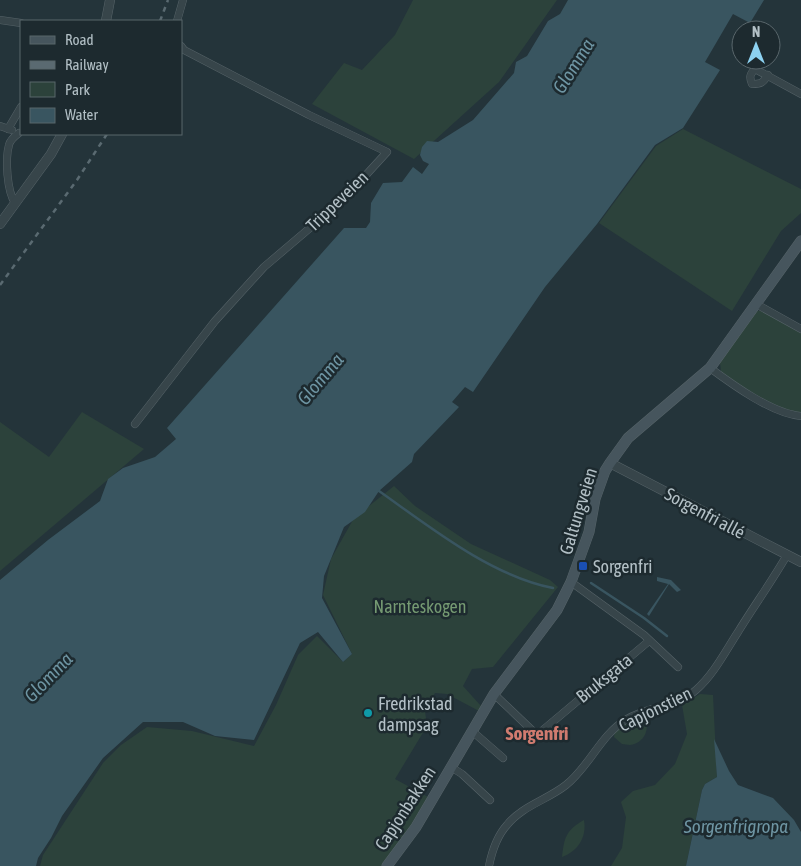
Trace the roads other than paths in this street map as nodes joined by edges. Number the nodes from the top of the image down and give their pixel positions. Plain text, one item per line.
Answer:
1 (110, 0) edge
2 (183, 0) edge
3 (0, 20) edge
4 (106, 20) edge
5 (177, 20) edge
6 (20, 24) edge
7 (182, 47) edge
8 (768, 76) dead end
9 (801, 94) edge
10 (20, 108) edge
11 (4, 127) edge
12 (20, 132) edge
13 (61, 135) edge
14 (15, 203) junction
15 (0, 224) edge
16 (801, 241) edge
17 (756, 304) junction
18 (801, 329) edge
19 (710, 368) junction
20 (801, 416) edge
21 (135, 424) dead end
22 (610, 463) junction
23 (787, 555) junction
24 (801, 562) edge
25 (572, 582) junction
26 (649, 640) junction
27 (678, 667) dead end
28 (494, 694) junction
29 (472, 731) junction
30 (503, 758) dead end
31 (451, 766) junction
32 (490, 800) dead end
33 (386, 866) edge
34 (489, 866) edge

1 - 4 street
2 - 5 street
3 - 6 street
7 - 21 street, Trippeveien
8 - 9 street
10 - 11 street
11 - 12 street
12 - 14 street
13 - 14 street
14 - 15 street
16 - 17 main road, Galtungveien
17 - 18 street
17 - 19 main road, Galtungveien
19 - 20 street
19 - 22 main road, Galtungveien
22 - 23 street, Sorgenfri allé
22 - 25 main road, Galtungveien
23 - 24 street, Sorgenfri allé
23 - 34 street, Capjonstien
25 - 26 street, Bruksgata
25 - 28 main road, Galtungveien
26 - 27 street, Bruksgata
26 - 28 street, Bruksgata
28 - 29 main road, Galtungveien
29 - 30 street
29 - 31 main road, Galtungveien
31 - 32 street
31 - 33 main road, Capjonbakken

